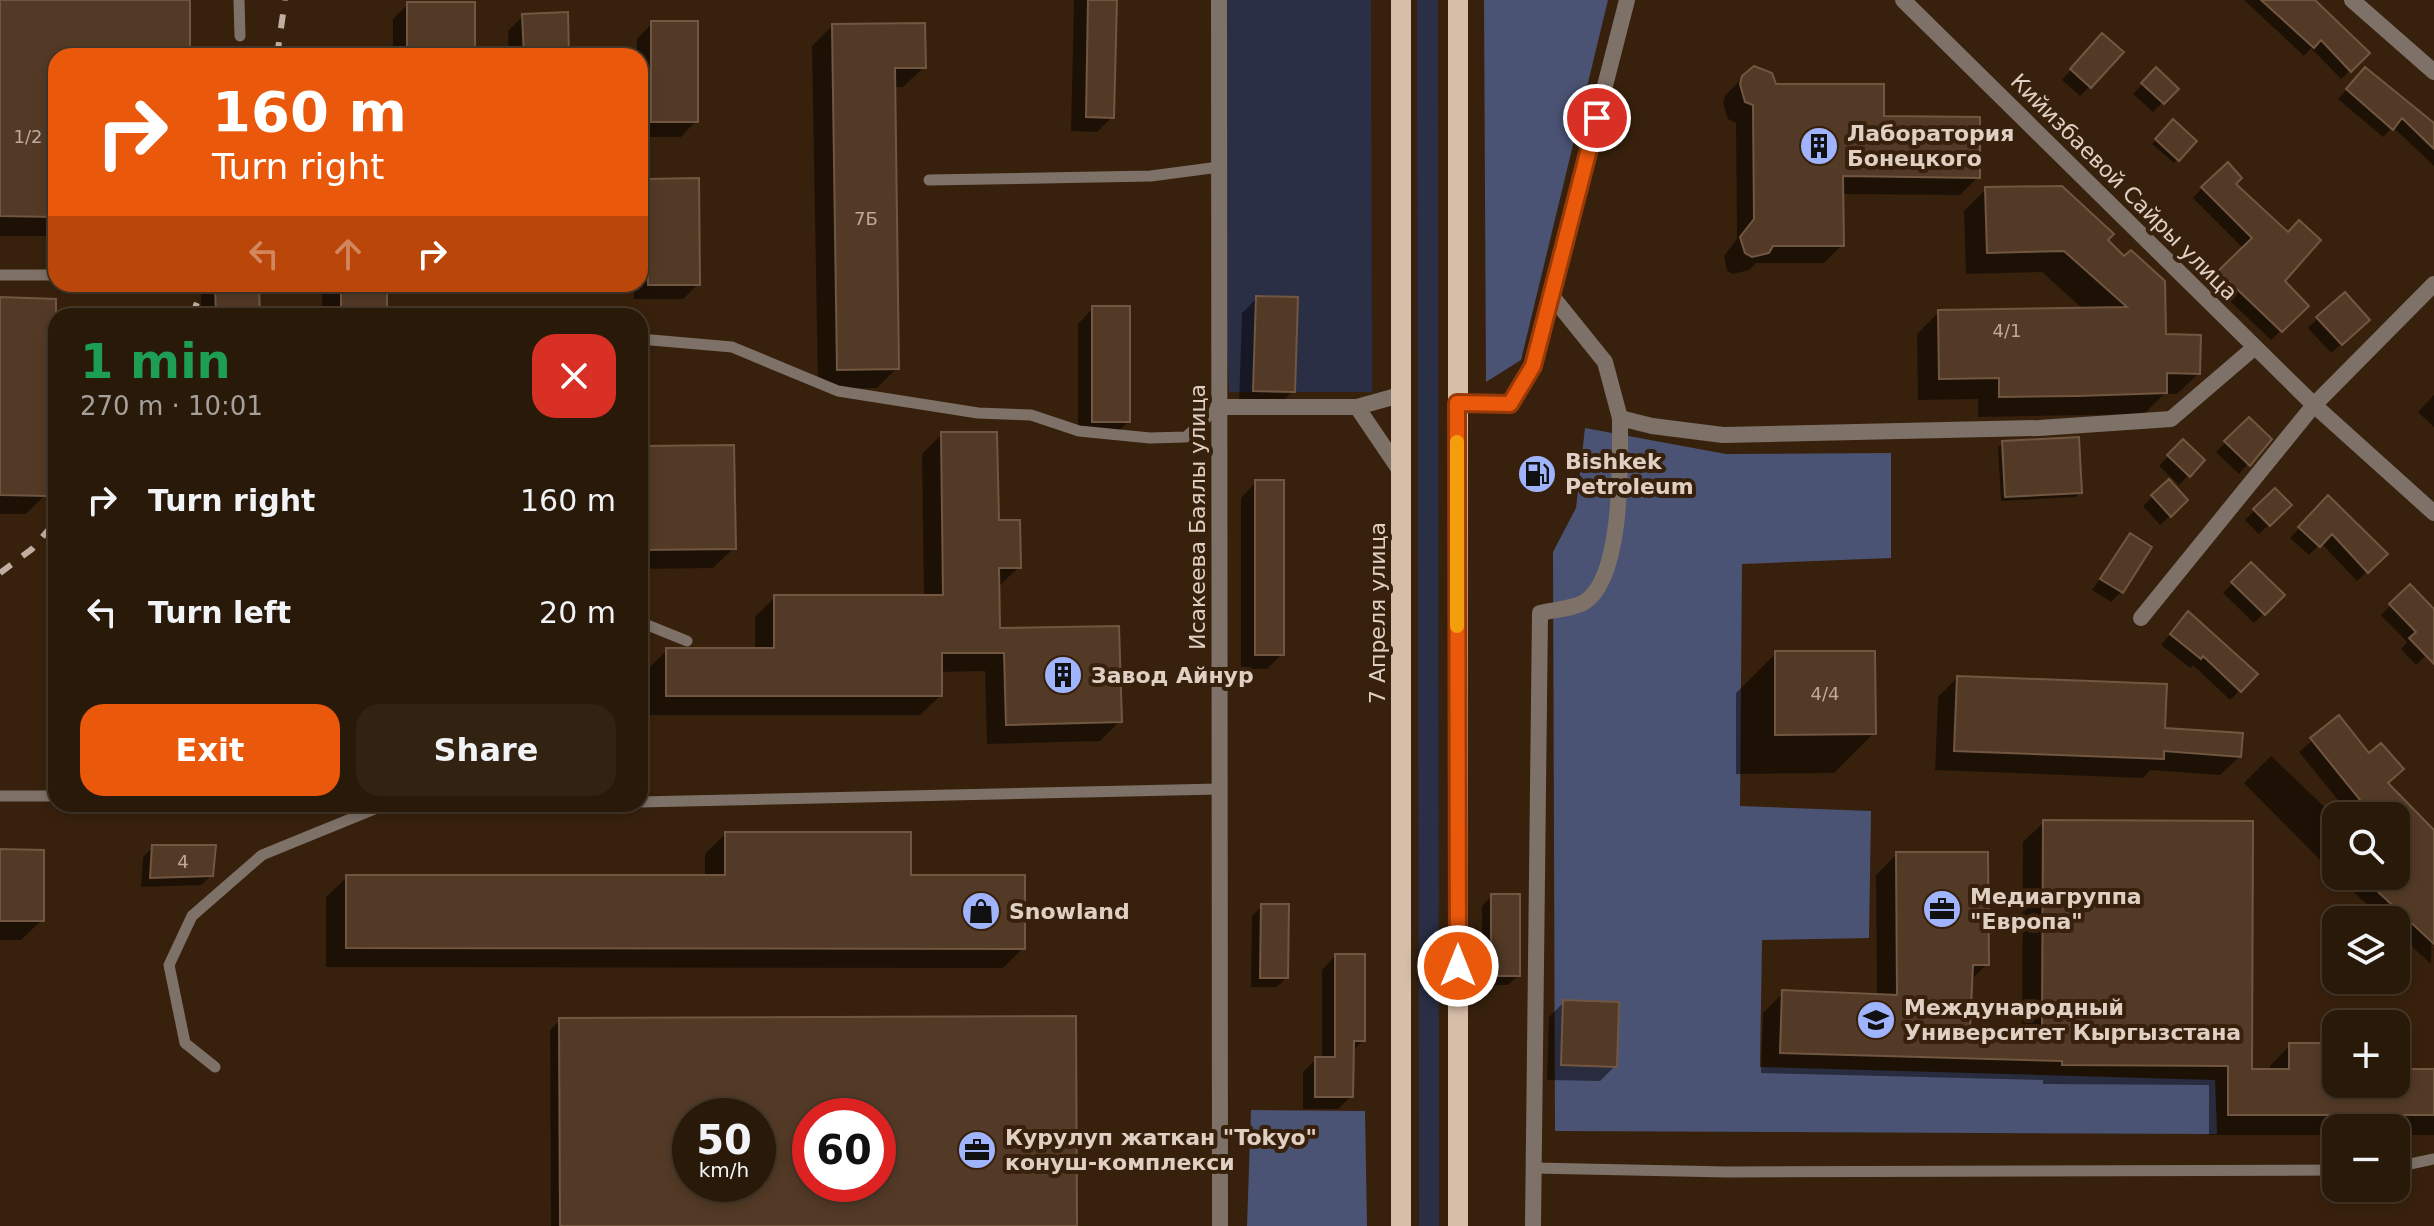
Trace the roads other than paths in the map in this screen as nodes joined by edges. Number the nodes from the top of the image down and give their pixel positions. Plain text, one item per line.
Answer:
1 (239, 0) edge
2 (1219, 0) edge
3 (1401, 0) edge
4 (1458, 0) edge
5 (1627, 0) edge
6 (1903, 0) edge
7 (2352, 0) edge
8 (240, 36) dead end
9 (2434, 72) edge
10 (1219, 167) junction
11 (929, 180) dead end
12 (0, 275) edge
13 (48, 275) edge
14 (2434, 284) edge
15 (1551, 295) junction
16 (648, 340) edge
17 (2255, 347) junction
18 (1400, 395) junction
19 (1457, 403) junction
20 (2314, 405) junction
21 (1218, 407) junction
22 (1357, 407) junction
23 (1620, 418) junction
24 (1401, 472) junction
25 (2434, 513) edge
26 (2141, 618) dead end
27 (648, 625) edge
28 (687, 641) dead end
29 (1219, 789) junction
30 (0, 796) edge
31 (48, 796) edge
32 (648, 802) edge
33 (367, 812) edge
34 (215, 1067) dead end
35 (2434, 1159) edge
36 (2410, 1164) edge
37 (1535, 1168) junction
38 (2322, 1170) edge
39 (1220, 1226) edge
40 (1401, 1226) edge
41 (1458, 1226) edge
42 (1533, 1226) edge

1 - 8 lane
2 - 10 street, Исакеева Баялы улица
3 - 18 main road, 7 Апреля улица
4 - 19 main road
5 - 15 street
6 - 17 street, Кийизбаевой Сайры улица
7 - 9 street
10 - 11 lane
10 - 21 street, Исакеева Баялы улица
12 - 13 lane
14 - 20 street
15 - 19 street
15 - 23 street
16 - 21 lane
17 - 20 street, Кийизбаевой Сайры улица
17 - 23 street
18 - 22 street
18 - 24 main road, 7 Апреля улица
19 - 41 main road
20 - 25 street, Кийизбаевой Сайры улица
20 - 26 street
21 - 22 street
21 - 29 street, Исакеева Баялы улица
22 - 24 street
23 - 37 street
24 - 40 main road, 7 Апреля улица
27 - 28 lane
29 - 32 lane
29 - 39 street, Исакеева Баялы улица
30 - 31 lane
33 - 34 lane
35 - 36 lane
37 - 38 lane
37 - 42 street

